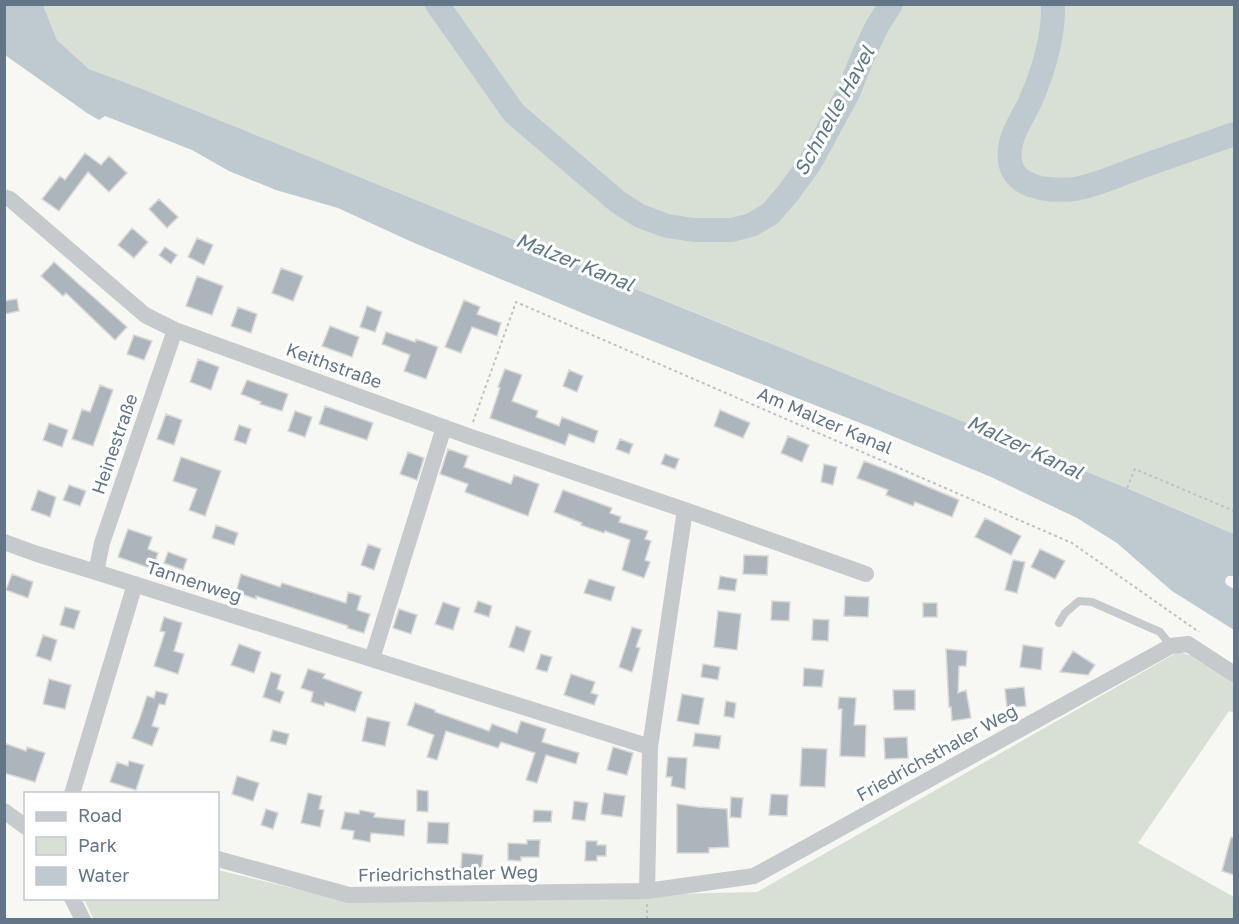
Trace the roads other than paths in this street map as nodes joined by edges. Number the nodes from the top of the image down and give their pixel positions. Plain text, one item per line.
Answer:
1 (4, 197) edge
2 (175, 330) junction
3 (444, 427) junction
4 (685, 510) junction
5 (4, 542) edge
6 (96, 572) junction
7 (866, 574) dead end
8 (135, 584) junction
9 (1059, 623) dead end
10 (1171, 646) junction
11 (372, 659) junction
12 (1234, 674) edge
13 (650, 747) junction
14 (73, 792) edge
15 (4, 811) edge
16 (24, 826) edge
17 (219, 859) edge
18 (647, 891) junction
19 (73, 900) edge
20 (83, 920) edge

1 - 2 street, Keithstraße
2 - 3 street, Keithstraße
2 - 6 street, Heinestraße
3 - 4 street, Keithstraße
3 - 11 street
4 - 7 street
4 - 13 street
5 - 6 street, Tannenweg
6 - 8 street, Tannenweg
8 - 11 street, Tannenweg
8 - 14 street
9 - 10 lane
10 - 12 street
10 - 18 street, Friedrichsthaler Weg
11 - 13 street, Tannenweg
13 - 18 street
15 - 16 street
17 - 18 street, Friedrichsthaler Weg
19 - 20 street

